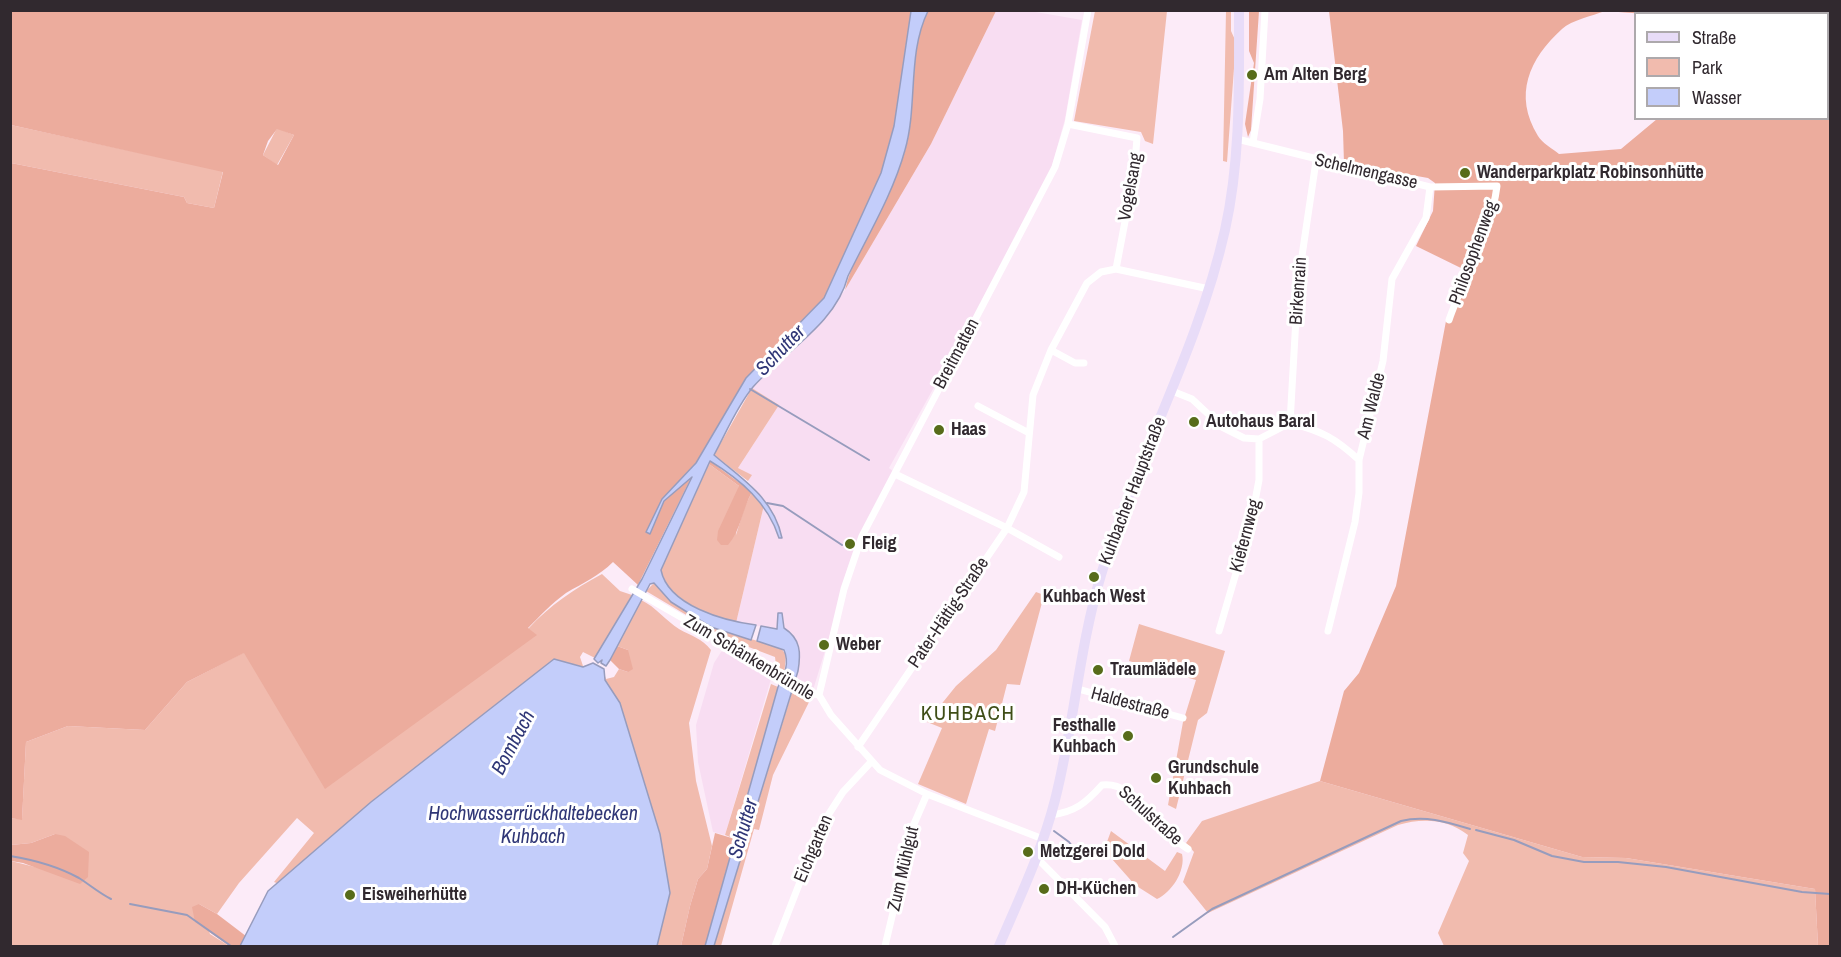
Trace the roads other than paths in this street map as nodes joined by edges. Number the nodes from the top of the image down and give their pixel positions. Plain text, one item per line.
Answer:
1 (1088, 10) edge
2 (1239, 10) edge
3 (1265, 10) edge
4 (1068, 124) junction
5 (1237, 139) junction
6 (1253, 142) junction
7 (1316, 161) junction
8 (1497, 186) joint
9 (1430, 187) junction
10 (1116, 269) junction
11 (1209, 289) junction
12 (1449, 320) dead end
13 (1051, 350) junction
14 (1084, 363) dead end
15 (1172, 391) junction
16 (978, 406) dead end
17 (1290, 423) junction
18 (1029, 432) junction
19 (1259, 439) junction
20 (1359, 460) junction
21 (895, 474) junction
22 (1007, 528) junction
23 (1059, 557) dead end
24 (632, 589) dead end
25 (1219, 631) dead end
26 (1328, 631) dead end
27 (1078, 689) junction
28 (819, 695) junction
29 (1183, 718) dead end
30 (858, 747) junction
31 (871, 762) junction
32 (927, 794) junction
33 (1050, 815) junction
34 (1043, 838) junction
35 (1188, 849) dead end
36 (1036, 857) junction
37 (775, 946) edge
38 (885, 946) edge
39 (999, 946) edge
40 (1114, 946) edge

1 - 4 street, Breitmatten
2 - 5 main road, Kuhbacher Hauptstraße
3 - 6 street
4 - 10 street, Vogelsang
4 - 21 street, Breitmatten
5 - 6 street, Schelmengasse
5 - 11 main road, Kuhbacher Hauptstraße
6 - 7 street, Schelmengasse
7 - 9 street, Schelmengasse
7 - 17 street, Birkenrain
8 - 9 street, Schelmengasse
8 - 12 street, Philosophenweg
9 - 20 street, Am Walde
10 - 11 street
10 - 13 street, Pater-Hättig-Straße
11 - 15 main road, Kuhbacher Hauptstraße
13 - 14 street
13 - 18 street, Pater-Hättig-Straße
15 - 19 street
15 - 27 main road, Kuhbacher Hauptstraße
16 - 18 street
17 - 19 street
17 - 20 street
18 - 22 street, Pater-Hättig-Straße
19 - 25 street, Kiefernweg
20 - 26 street, Am Walde
21 - 22 street
21 - 28 street, Breitmatten
22 - 23 street
22 - 30 street, Pater-Hättig-Straße
24 - 28 street, Zum Schänkenbrünnle
27 - 29 street, Haldestraße
27 - 33 main road, Kuhbacher Hauptstraße
28 - 30 street, Zum Schänkenbrünnle
30 - 31 street, Zum Schänkenbrünnle
31 - 32 street, Zum Schänkenbrünnle
31 - 37 street, Eichgarten
32 - 34 street, Zum Schänkenbrünnle
32 - 38 street, Zum Mühlgut
33 - 34 main road, Kuhbacher Hauptstraße
33 - 35 street, Schulstraße
34 - 36 main road, Kuhbacher Hauptstraße
36 - 39 main road, Kuhbacher Hauptstraße
36 - 40 street

